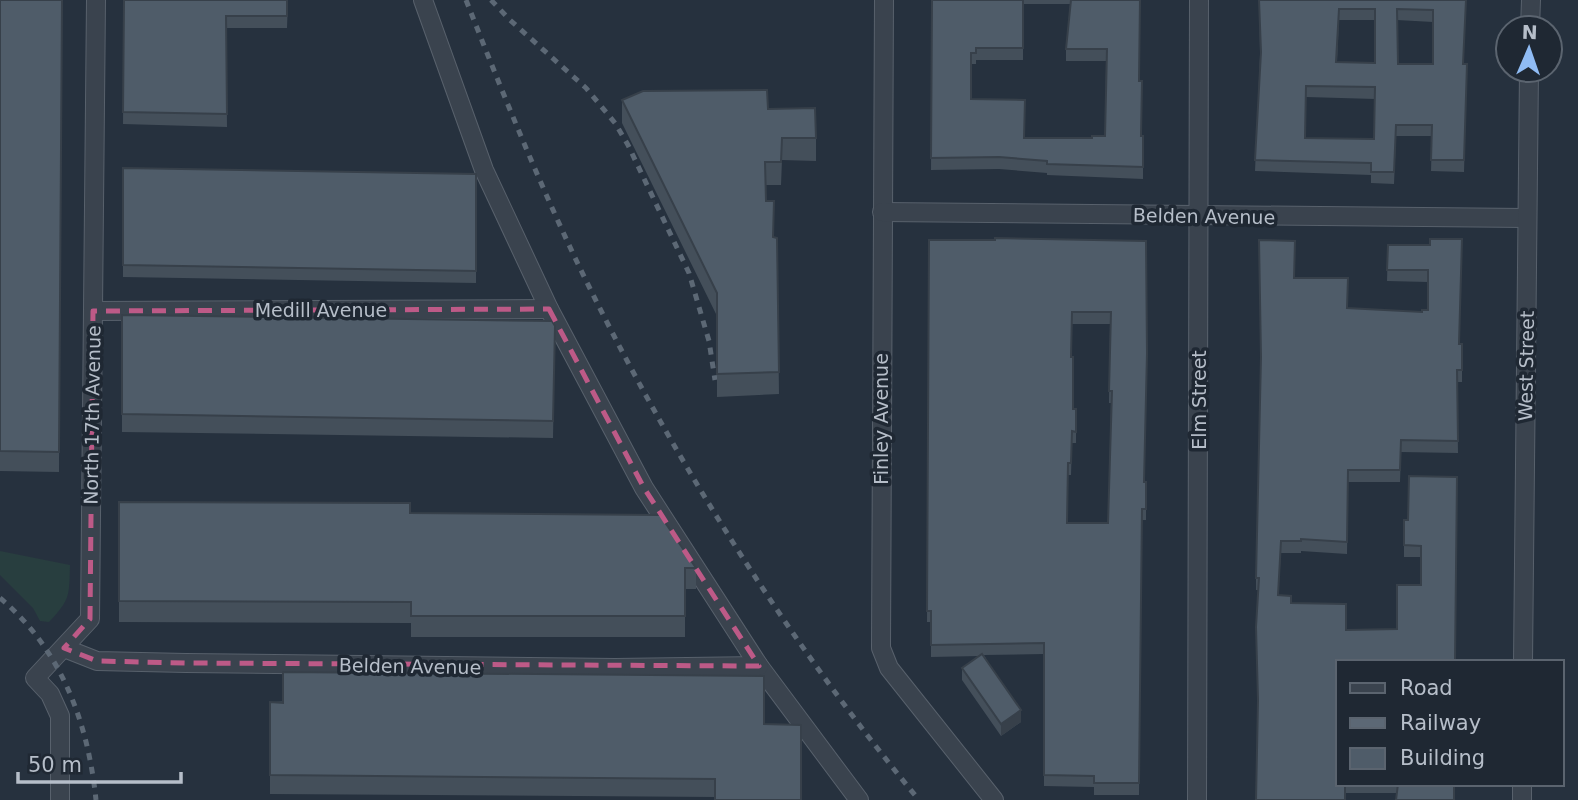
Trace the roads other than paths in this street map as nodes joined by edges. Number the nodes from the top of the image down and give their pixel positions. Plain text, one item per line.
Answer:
1 (96, 0) edge
2 (423, 0) edge
3 (884, 0) edge
4 (1199, 0) edge
5 (1530, 84) edge
6 (882, 212) junction
7 (1199, 216) junction
8 (1527, 218) junction
9 (549, 309) junction
10 (93, 311) junction
11 (64, 648) junction
12 (1523, 660) edge
13 (760, 666) junction
14 (60, 800) edge
15 (859, 800) edge
16 (994, 800) edge
17 (1197, 800) edge

1 - 10 street, North 17th Avenue
2 - 9 street
3 - 6 street, Finley Avenue
4 - 7 street, Elm Street
5 - 8 street, West Street
6 - 7 street, Belden Avenue
6 - 16 street, Finley Avenue
7 - 8 street, Belden Avenue
7 - 17 street, Elm Street
8 - 12 street, West Street
9 - 10 street, Medill Avenue
9 - 13 street
10 - 11 street, North 17th Avenue
11 - 13 street, Belden Avenue
11 - 14 street, North 17th Avenue
13 - 15 street

